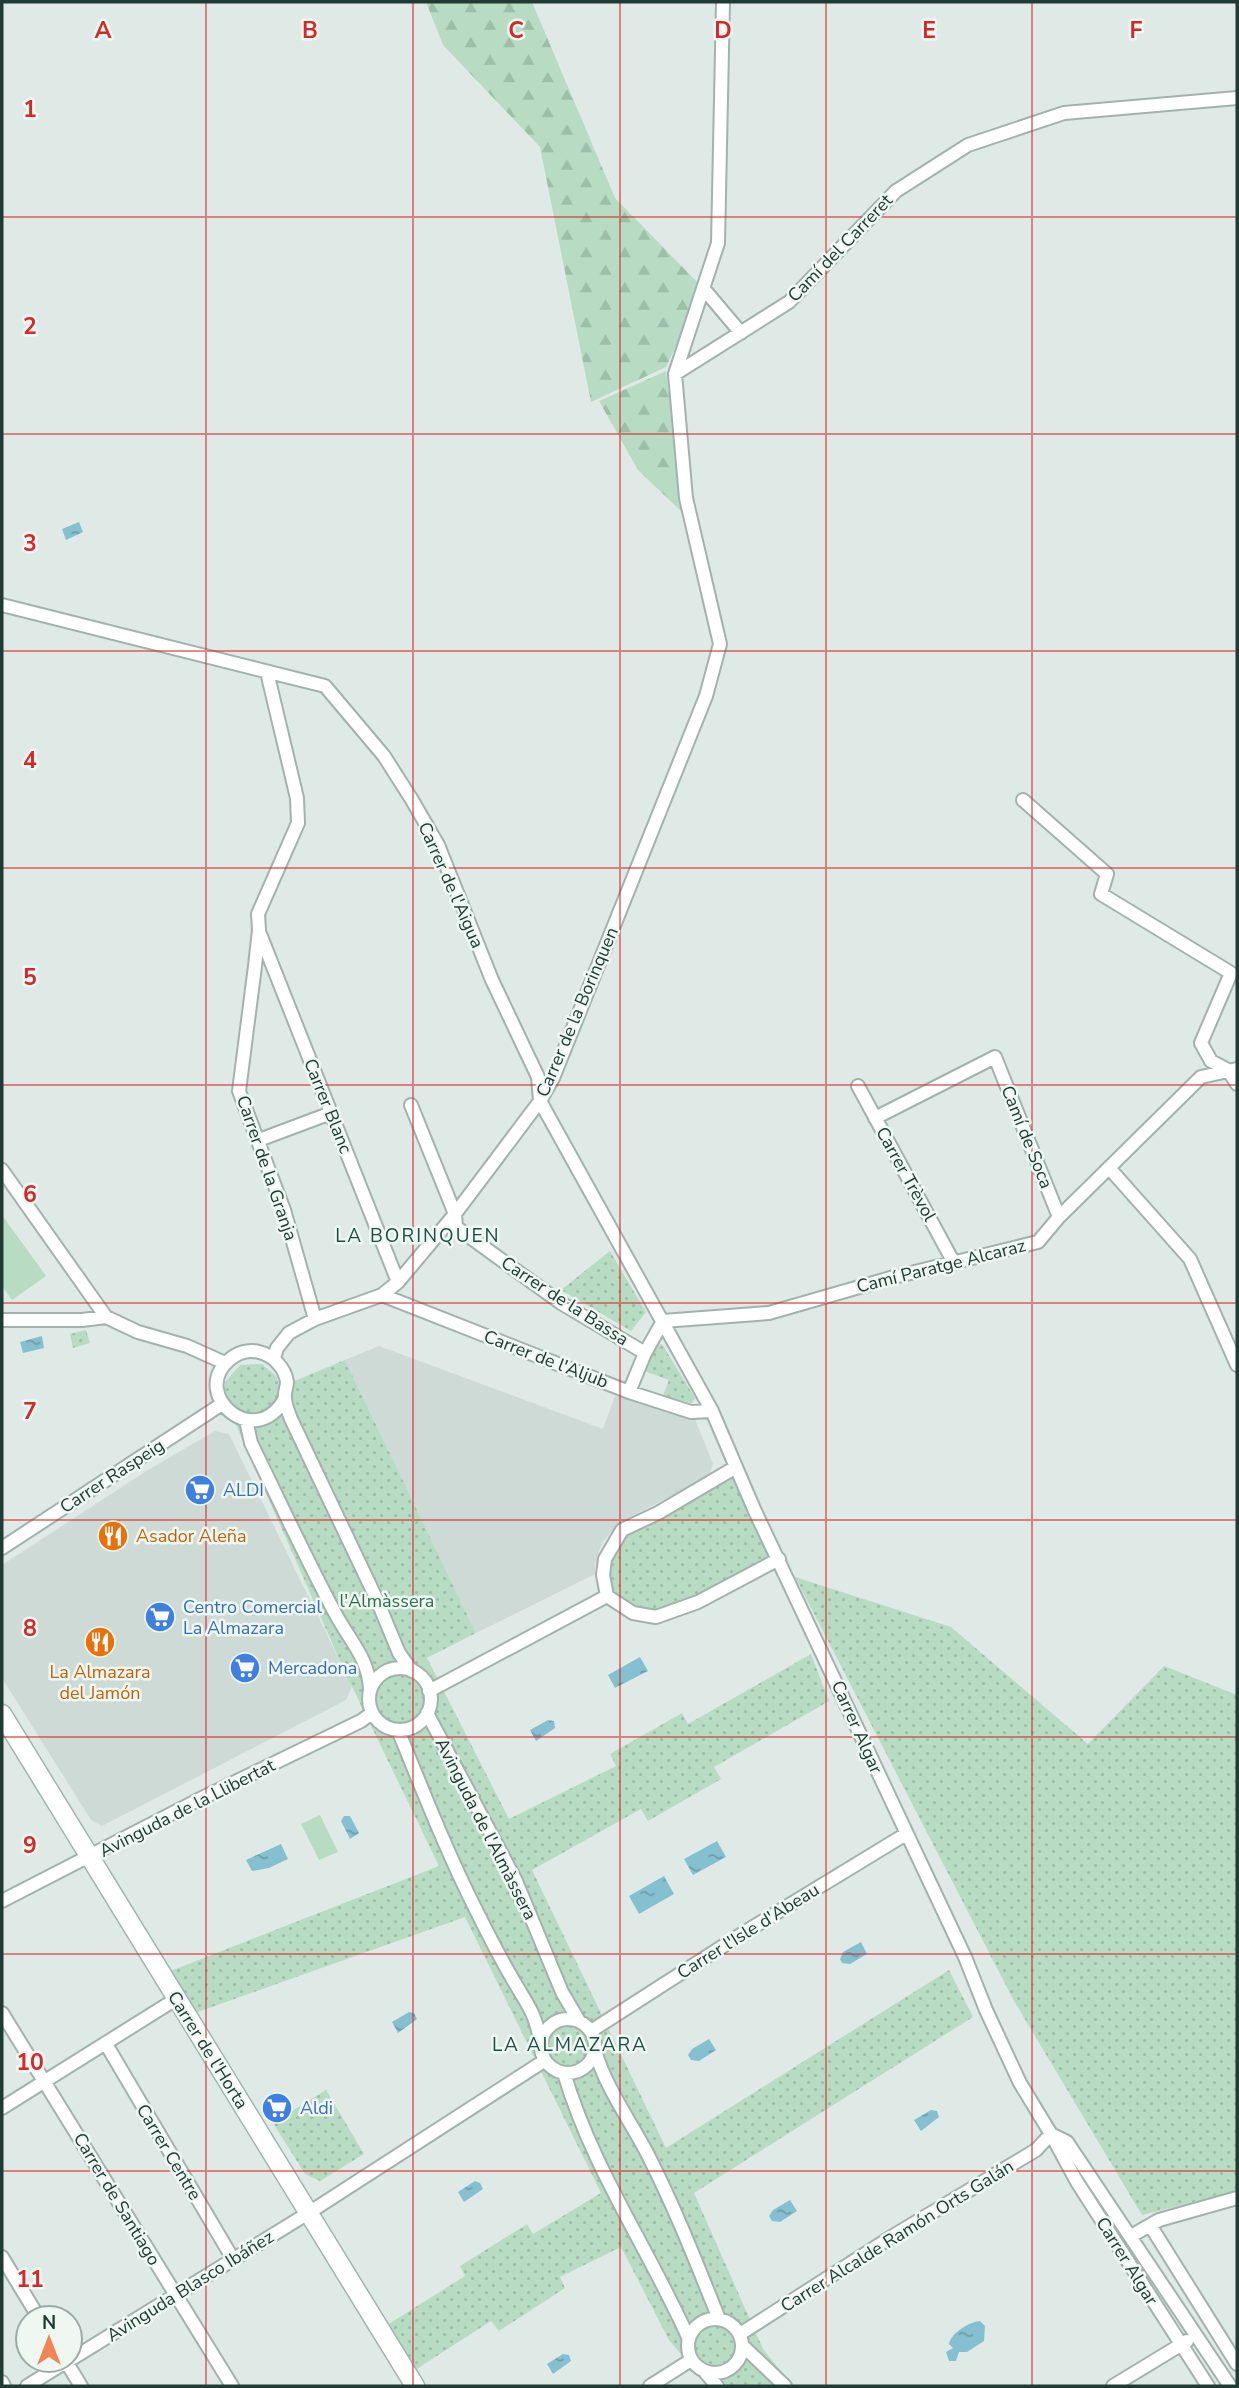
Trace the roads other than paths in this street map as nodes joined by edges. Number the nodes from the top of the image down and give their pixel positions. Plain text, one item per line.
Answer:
1 (723, 2) edge
2 (1237, 98) edge
3 (703, 288) junction
4 (741, 333) junction
5 (675, 374) junction
6 (2, 605) edge
7 (267, 672) junction
8 (1023, 800) dead end
9 (259, 930) junction
10 (1233, 1070) edge
11 (1237, 1084) edge
12 (858, 1086) dead end
13 (540, 1101) junction
14 (411, 1105) dead end
15 (331, 1113) junction
16 (875, 1118) junction
17 (259, 1140) junction
18 (1110, 1168) junction
19 (2, 1170) edge
20 (455, 1214) junction
21 (1059, 1217) junction
22 (954, 1263) junction
23 (398, 1282) junction
24 (383, 1295) junction
25 (106, 1317) junction
26 (315, 1319) junction
27 (2, 1320) edge
28 (663, 1321) junction
29 (645, 1353) junction
30 (274, 1358) junction
31 (225, 1363) junction
32 (1237, 1365) edge
33 (629, 1392) junction
34 (285, 1398) junction
35 (222, 1404) junction
36 (712, 1411) junction
37 (246, 1420) junction
38 (736, 1467) junction
39 (2, 1548) edge
40 (779, 1559) junction
41 (607, 1596) junction
42 (412, 1671) junction
43 (370, 1690) junction
44 (429, 1691) junction
45 (372, 1713) junction
46 (427, 1713) junction
47 (2, 1714) edge
48 (398, 1730) junction
49 (905, 1834) junction
50 (90, 1857) junction
51 (2, 1901) edge
52 (176, 1998) junction
53 (2, 2013) edge
54 (579, 2021) junction
55 (591, 2031) junction
56 (540, 2040) junction
57 (106, 2044) junction
58 (595, 2050) junction
59 (544, 2061) junction
60 (564, 2073) junction
61 (45, 2082) junction
62 (2, 2108) edge
63 (1051, 2134) junction
64 (1237, 2198) edge
65 (310, 2212) junction
66 (1150, 2225) junction
67 (1131, 2236) junction
68 (2, 2257) edge
69 (233, 2259) junction
70 (175, 2294) junction
71 (31, 2304) edge
72 (719, 2319) junction
73 (1196, 2335) junction
74 (688, 2337) junction
75 (741, 2339) junction
76 (1180, 2344) junction
77 (84, 2350) edge
78 (691, 2360) junction
79 (1237, 2364) edge
80 (705, 2372) junction
81 (46, 2374) edge
82 (27, 2386) edge
83 (232, 2386) edge
84 (415, 2386) edge
85 (650, 2386) edge
86 (717, 2386) edge
87 (785, 2386) edge
88 (1113, 2386) edge
89 (1208, 2386) edge
90 (1230, 2386) edge

1 - 3 street
2 - 4 street, Camí del Carreret
3 - 4 street
3 - 5 street
4 - 5 street, Camí del Carreret
5 - 13 street, Carrer de la Borinquen
6 - 7 street, Carrer de l'Aigua
7 - 9 street, Carrer de la Granja
7 - 13 street, Carrer de l'Aigua
8 - 10 street
9 - 15 street, Carrer Blanc
9 - 17 street, Carrer de la Granja
10 - 11 street
10 - 18 street, Camí Paratge Alcaraz
12 - 16 street, Carrer Trèvol
13 - 20 street, Carrer de la Borinquen
13 - 28 street, Carrer de l'Aigua
14 - 20 street, Carrer de la Bassa
15 - 17 street
15 - 23 street, Carrer Blanc
16 - 21 street, Camí de Soca
16 - 22 street, Carrer Trèvol
17 - 26 street, Carrer de la Granja
18 - 21 street, Camí Paratge Alcaraz
18 - 32 street
19 - 25 street
20 - 23 street, Carrer de la Borinquen
20 - 29 street, Carrer de la Bassa
21 - 22 street, Camí Paratge Alcaraz
22 - 28 street, Camí Paratge Alcaraz
23 - 24 street, Carrer de la Borinquen
24 - 26 street, Carrer de la Borinquen
24 - 33 street, Carrer de l'Aljub
25 - 27 street
25 - 31 street
26 - 30 street, Carrer de la Borinquen
28 - 29 street
28 - 36 street, Carrer Algar
29 - 33 street
30 - 31 street
30 - 34 street
31 - 35 street
33 - 36 street, Carrer de l'Aljub
34 - 37 street
34 - 42 street
35 - 37 street
35 - 39 street, Carrer Raspeig
36 - 38 street, Carrer Algar
37 - 43 street
38 - 40 street, Carrer Algar
38 - 41 street
40 - 41 street
40 - 49 street, Carrer Algar
41 - 44 street
42 - 43 street
42 - 44 street
43 - 45 street
44 - 46 street
45 - 48 street
45 - 50 street, Avinguda de la Llibertat
46 - 48 street
46 - 54 street, Avinguda de l'Almàssera
47 - 50 street, Carrer de l'Horta
48 - 56 street, Avinguda de l'Almàssera
49 - 55 street, Carrer l'Isle d'Abeau
49 - 63 street, Carrer Algar
50 - 51 street, Avinguda de la Llibertat
50 - 52 street, Carrer de l'Horta
52 - 57 street
52 - 65 street, Carrer de l'Horta
53 - 61 street, Carrer de Santiago
54 - 55 street
54 - 56 street
55 - 58 street
56 - 59 street
57 - 61 street
57 - 69 street, Carrer Centre
58 - 60 street
58 - 72 street
59 - 60 street
59 - 65 street
60 - 74 street
61 - 62 street
61 - 70 street, Carrer de Santiago
63 - 67 street, Carrer Algar
63 - 75 street, Carrer Alcalde Ramón Orts Galán
63 - 76 street, Carrer Algar
64 - 66 street, Carrer Algar
65 - 69 street, Avinguda Blasco Ibáñez
65 - 84 street, Carrer de l'Horta
66 - 67 street, Carrer Algar
66 - 79 street
67 - 73 street, Carrer Algar
68 - 71 street
69 - 70 street, Avinguda Blasco Ibáñez
70 - 77 street, Avinguda Blasco Ibáñez
70 - 83 street, Carrer de Santiago
72 - 74 street
72 - 75 street
73 - 76 street
73 - 90 street, Carrer Algar
74 - 78 street
75 - 80 street
75 - 87 street
76 - 88 street
76 - 89 street, Carrer Algar
78 - 80 street
78 - 85 street
80 - 86 street
81 - 82 street, Avinguda Blasco Ibáñez

